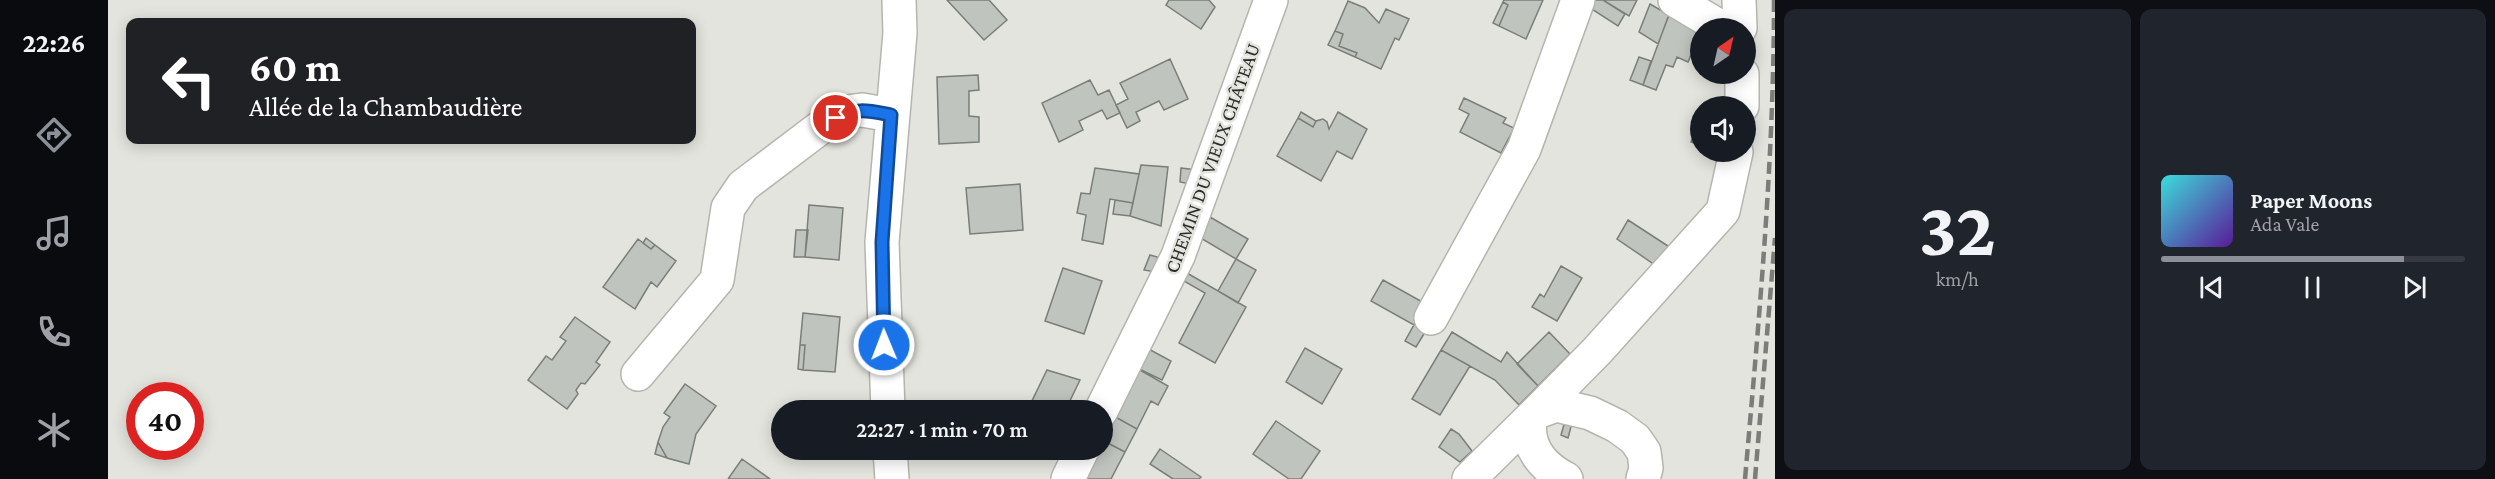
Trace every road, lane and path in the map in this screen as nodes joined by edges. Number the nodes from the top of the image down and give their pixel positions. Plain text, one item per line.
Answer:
1 (899, 0) edge
2 (1271, 0) edge
3 (1578, 0) edge
4 (1675, 0) edge
5 (1739, 0) edge
6 (1705, 18) edge
7 (1740, 18) edge
8 (891, 115) junction
9 (1734, 162) edge
10 (1431, 318) dead end
11 (1597, 351) junction
12 (638, 374) dead end
13 (888, 400) edge
14 (1106, 400) edge
15 (1590, 412) junction
16 (1534, 416) junction
17 (891, 460) edge
18 (1077, 460) edge
19 (1643, 465) edge
20 (1556, 472) edge
21 (1472, 477) edge
22 (892, 479) edge
23 (1068, 479) edge
24 (1669, 479) edge

1 - 8 street
2 - 14 street, CHEMIN DU VIEUX CHÂTEAU
3 - 10 street
4 - 6 street
5 - 7 street
8 - 12 street
8 - 13 street
9 - 11 street
11 - 15 street
11 - 16 street
15 - 16 street
15 - 19 street
16 - 20 street
16 - 21 street
17 - 22 street
18 - 23 street
19 - 24 street
20 - 21 street

